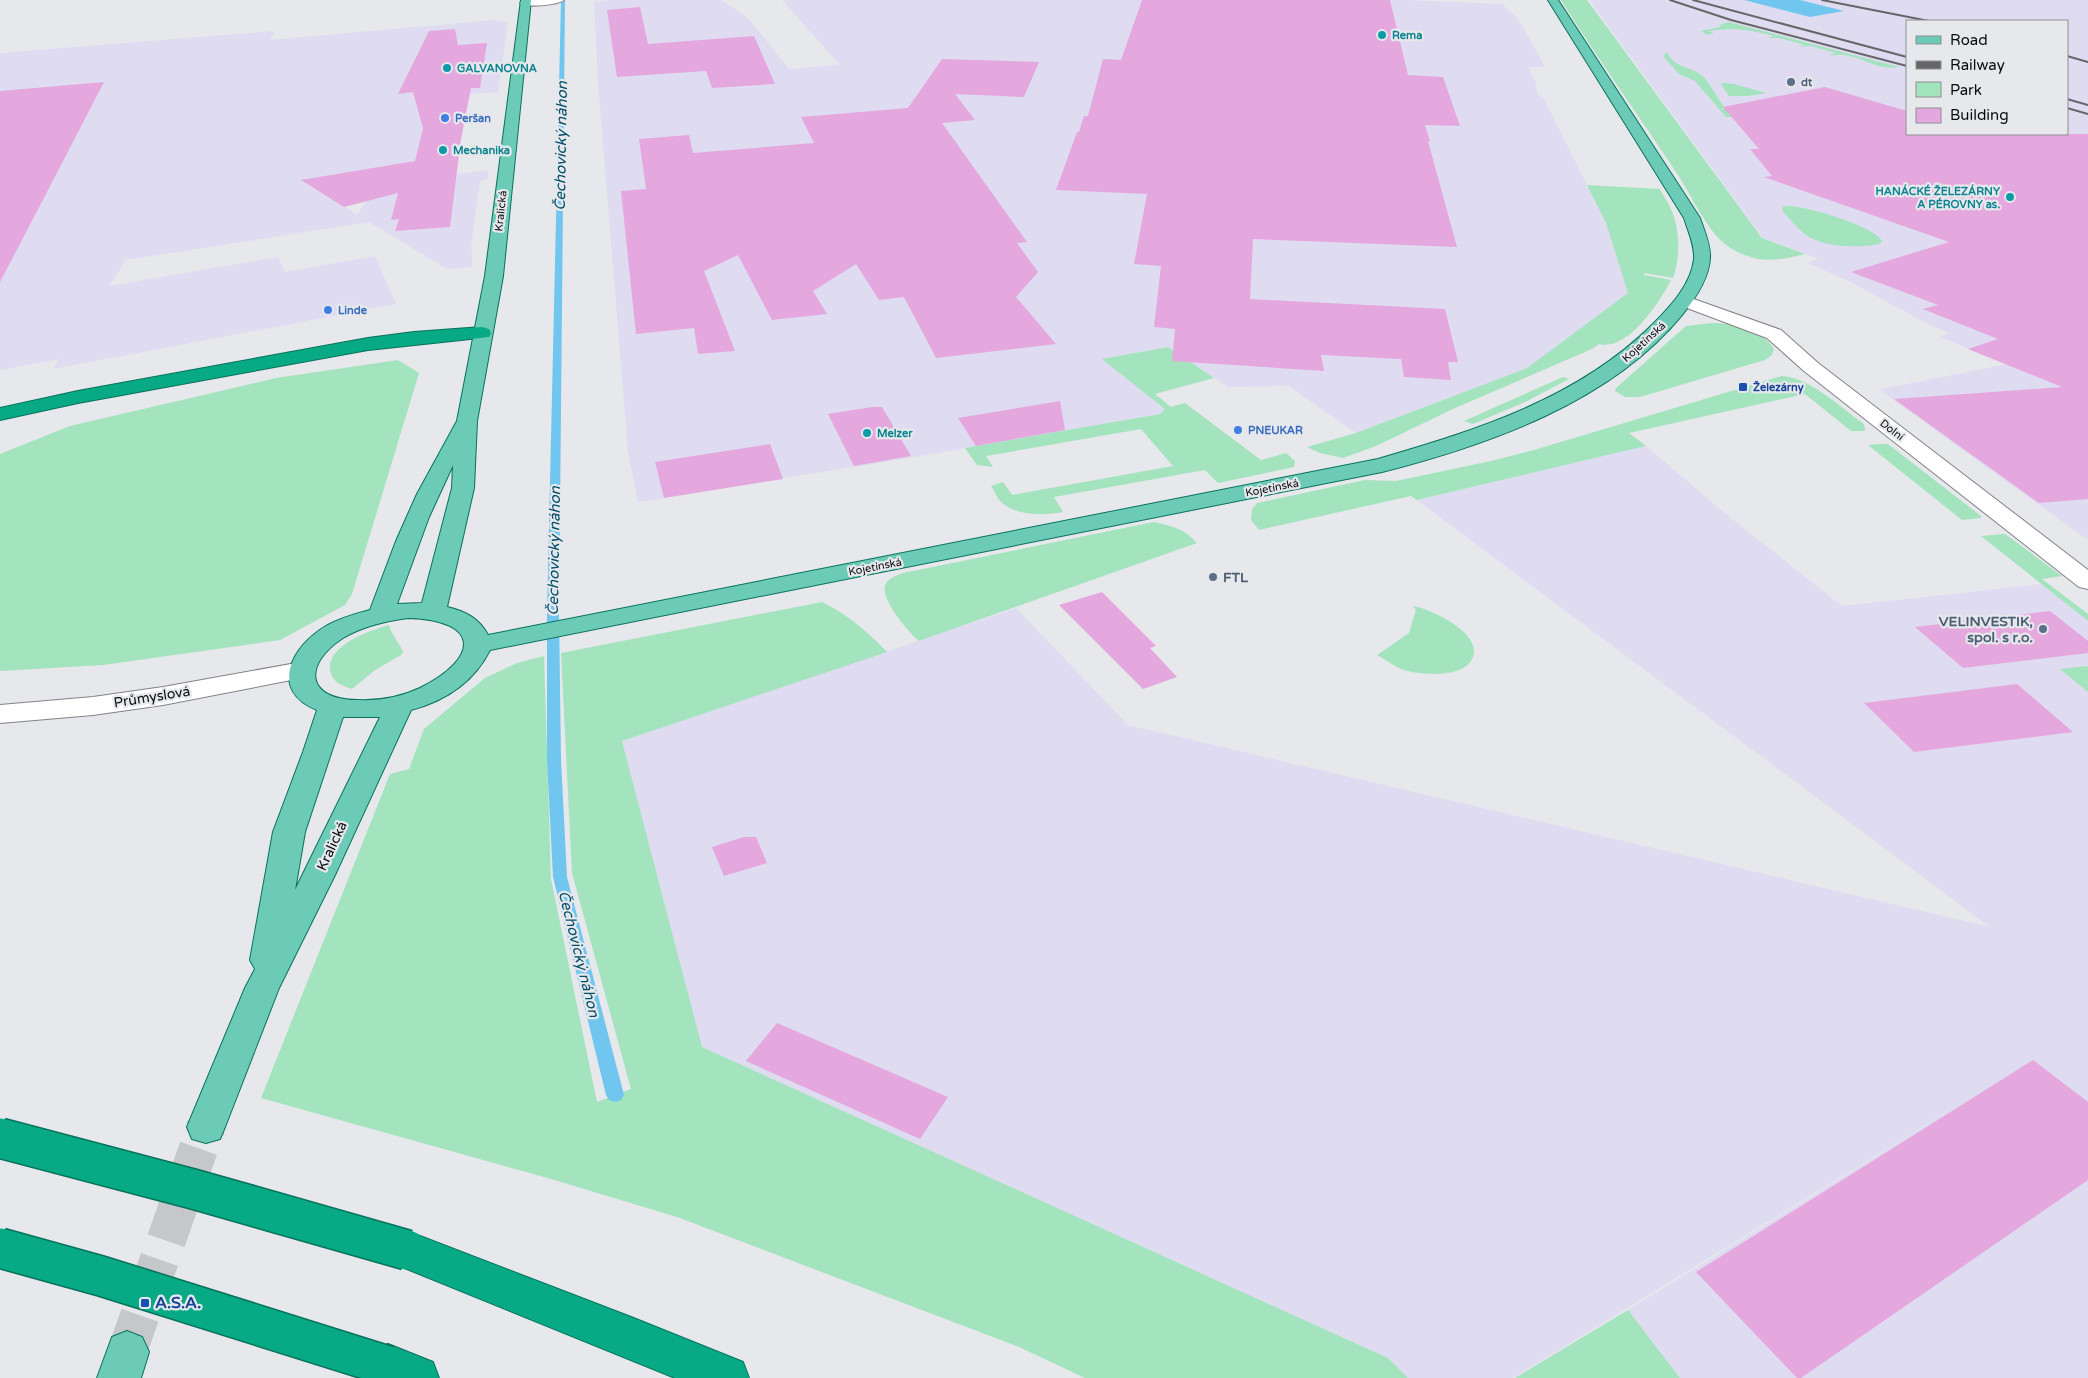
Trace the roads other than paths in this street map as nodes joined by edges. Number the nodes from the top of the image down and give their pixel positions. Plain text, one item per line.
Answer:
1 (553, 0) edge
2 (1553, 0) edge
3 (526, 1) edge
4 (1685, 301) junction
5 (482, 333) junction
6 (0, 414) edge
7 (467, 421) junction
8 (2088, 582) edge
9 (433, 610) junction
10 (381, 614) junction
11 (489, 642) junction
12 (302, 670) junction
13 (400, 704) junction
14 (332, 706) junction
15 (0, 714) edge
16 (262, 988) junction
17 (206, 1127) tunnel mouth
18 (0, 1138) edge
19 (0, 1248) edge
20 (404, 1374) edge
21 (727, 1378) edge

1 - 3 street
2 - 4 main road, Kojetínská
3 - 5 main road, Kralická
4 - 8 street, Dolní
4 - 11 main road, Kojetínská
5 - 6 highway
5 - 7 main road, Kralická
7 - 9 main road, Kralická
7 - 10 main road, Kralická
9 - 10 main road
9 - 11 main road
10 - 12 main road
11 - 13 main road
12 - 14 main road
12 - 15 street, Průmyslová
13 - 14 main road
13 - 16 main road, Kralická
14 - 16 main road, Kralická
16 - 17 main road, Kralická
18 - 21 highway, bridge
19 - 20 highway, bridge

